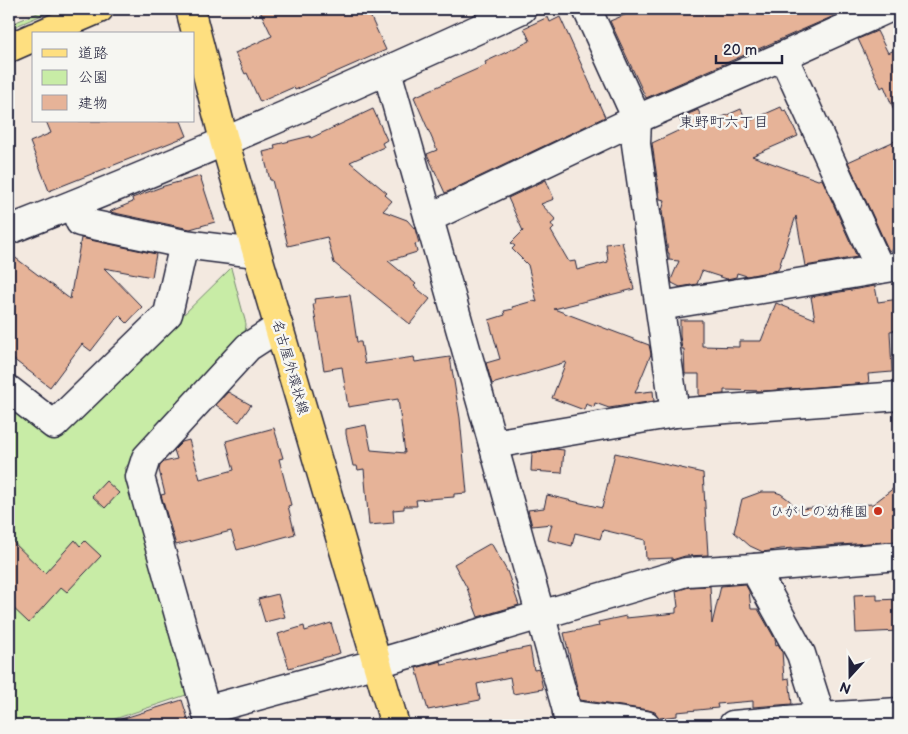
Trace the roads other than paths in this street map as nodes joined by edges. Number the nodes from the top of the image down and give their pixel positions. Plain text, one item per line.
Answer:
1 (100, 9) edge
2 (190, 9) edge
3 (522, 9) edge
4 (587, 9) edge
5 (887, 9) edge
6 (47, 32) edge
7 (32, 38) edge
8 (9, 48) edge
9 (783, 56) junction
10 (386, 71) junction
11 (637, 119) junction
12 (224, 140) junction
13 (73, 205) junction
14 (429, 218) junction
15 (9, 230) edge
16 (184, 244) junction
17 (256, 253) junction
18 (890, 267) edge
19 (660, 306) junction
20 (279, 327) junction
21 (9, 390) edge
22 (899, 396) edge
23 (675, 413) junction
24 (493, 444) junction
25 (899, 556) edge
26 (754, 568) junction
27 (539, 615) junction
28 (378, 663) junction
29 (899, 712) edge
30 (208, 718) edge
31 (569, 719) edge
32 (821, 721) edge
33 (396, 725) edge
34 (646, 725) edge
35 (733, 725) edge

1 - 6 main road
2 - 12 main road, 名古屋外環状線
3 - 10 street
4 - 11 street
5 - 9 street
7 - 8 main road
9 - 11 street
9 - 18 street
10 - 12 street
10 - 14 street
11 - 14 street
11 - 19 street
12 - 13 street
12 - 17 main road, 名古屋外環状線
13 - 15 street
13 - 16 street
14 - 24 street
16 - 17 street
16 - 21 street
17 - 20 main road, 名古屋外環状線
18 - 19 street
19 - 23 street
20 - 28 main road, 名古屋外環状線
20 - 30 street
22 - 23 street
23 - 24 street
24 - 27 street
25 - 26 street
26 - 27 street
26 - 32 street
27 - 28 street
27 - 31 street
28 - 30 street
28 - 33 main road, 名古屋外環状線
29 - 32 street
31 - 34 street
32 - 35 street

